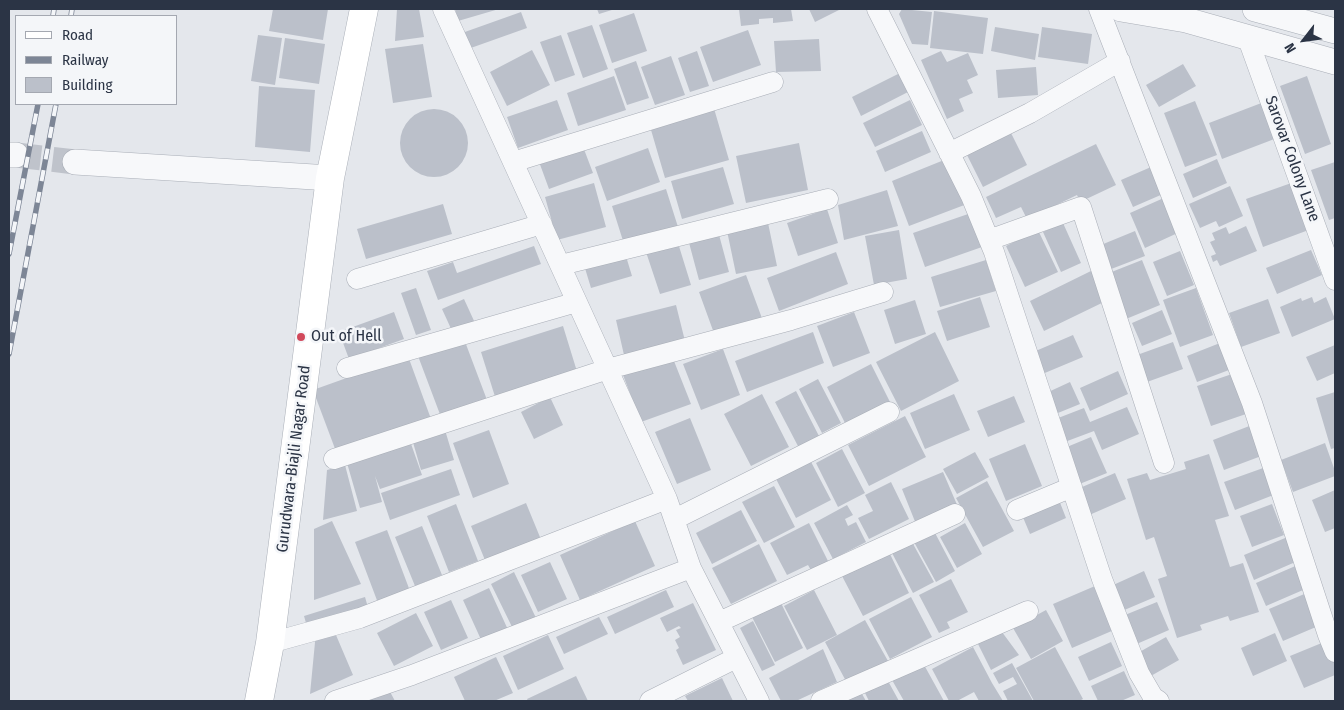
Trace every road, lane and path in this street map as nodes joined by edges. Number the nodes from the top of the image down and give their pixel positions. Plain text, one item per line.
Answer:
1 (364, 9) edge
2 (442, 9) edge
3 (877, 9) edge
4 (1099, 9) edge
5 (1121, 9) edge
6 (1255, 9) edge
7 (1300, 16) edge
8 (1335, 31) edge
9 (1248, 39) junction
10 (1293, 51) junction
11 (1120, 61) junction
12 (1335, 62) edge
13 (773, 82) dead end
14 (949, 153) junction
15 (75, 162) tunnel mouth
16 (513, 162) junction
17 (330, 178) junction
18 (828, 199) dead end
19 (542, 224) junction
20 (989, 240) junction
21 (561, 265) junction
22 (357, 279) dead end
23 (1335, 280) edge
24 (883, 292) dead end
25 (577, 302) junction
26 (347, 368) dead end
27 (608, 369) junction
28 (888, 412) dead end
29 (334, 459) dead end
30 (1164, 463) dead end
31 (1072, 487) junction
32 (667, 498) junction
33 (1017, 510) dead end
34 (955, 514) dead end
35 (675, 519) junction
36 (691, 568) junction
37 (1028, 611) dead end
38 (719, 622) junction
39 (270, 643) junction
40 (1335, 652) edge
41 (736, 658) junction
42 (1155, 700) edge
43 (259, 701) edge
44 (335, 701) edge
45 (650, 701) edge
46 (759, 701) edge
47 (821, 701) edge

1 - 17 main road, Gurudwara-Biajli Nagar Road
2 - 16 street
3 - 14 street
4 - 11 street
5 - 9 street
6 - 7 street
7 - 8 street
7 - 10 street
9 - 10 street
9 - 23 street, Sarovar Colony Lane
10 - 12 street
11 - 14 street
11 - 40 street
13 - 16 street
14 - 20 street
15 - 17 street
16 - 19 street
17 - 39 main road, Gurudwara-Biajli Nagar Road
18 - 21 street
19 - 21 street
19 - 22 street
20 - 30 street
20 - 31 street
21 - 25 street
24 - 27 street
25 - 26 street
25 - 27 street
27 - 29 street
27 - 32 street
28 - 35 street
31 - 33 street
31 - 42 street
32 - 35 street
32 - 39 street
34 - 38 street
35 - 36 street
36 - 38 street
36 - 44 street
37 - 47 street
38 - 41 street
39 - 43 main road, Gurudwara-Biajli Nagar Road
41 - 45 street
41 - 46 street

